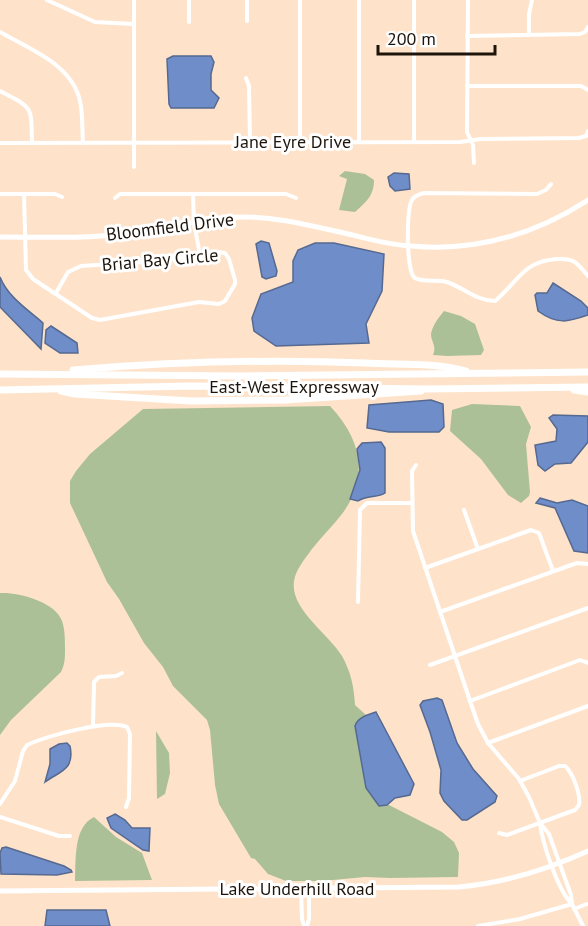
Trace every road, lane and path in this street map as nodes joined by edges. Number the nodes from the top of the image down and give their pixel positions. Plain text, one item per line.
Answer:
1 (47, 0) edge
2 (134, 0) edge
3 (189, 0) edge
4 (247, 0) edge
5 (300, 0) edge
6 (359, 0) edge
7 (414, 0) edge
8 (468, 0) edge
9 (532, 0) edge
10 (247, 21) dead end
11 (189, 22) dead end
12 (134, 24) junction
13 (588, 27) edge
14 (0, 32) edge
15 (529, 35) junction
16 (467, 36) junction
17 (246, 78) dead end
18 (467, 87) junction
19 (587, 89) edge
20 (0, 91) edge
21 (587, 133) edge
22 (471, 140) junction
23 (250, 142) junction
24 (300, 142) junction
25 (359, 142) junction
26 (414, 142) junction
27 (0, 143) edge
28 (32, 143) junction
29 (82, 143) junction
30 (134, 143) junction
31 (474, 163) dead end
32 (134, 167) dead end
33 (551, 184) dead end
34 (0, 194) edge
35 (24, 194) junction
36 (193, 194) junction
37 (62, 197) dead end
38 (115, 198) dead end
39 (296, 198) dead end
40 (588, 200) edge
41 (194, 223) junction
42 (0, 237) edge
43 (24, 237) junction
44 (409, 246) junction
45 (200, 255) junction
46 (588, 276) edge
47 (56, 293) junction
48 (588, 372) edge
49 (474, 373) junction
50 (0, 374) edge
51 (56, 374) junction
52 (588, 387) edge
53 (429, 388) junction
54 (565, 388) junction
55 (53, 389) junction
56 (0, 390) edge
57 (588, 392) edge
58 (416, 465) dead end
59 (412, 503) junction
60 (464, 510) dead end
61 (478, 549) junction
62 (588, 564) edge
63 (425, 568) junction
64 (553, 571) junction
65 (358, 602) dead end
66 (588, 608) edge
67 (440, 612) junction
68 (454, 656) junction
69 (588, 663) edge
70 (429, 665) dead end
71 (122, 673) dead end
72 (470, 701) junction
73 (588, 706) edge
74 (93, 726) junction
75 (488, 743) junction
76 (520, 781) junction
77 (0, 804) edge
78 (126, 807) dead end
79 (0, 817) edge
80 (540, 823) junction
81 (499, 833) dead end
82 (70, 836) dead end
83 (588, 851) edge
84 (560, 864) junction
85 (553, 867) junction
86 (302, 889) junction
87 (309, 889) junction
88 (0, 891) edge
89 (572, 904) junction
90 (587, 904) edge
91 (574, 909) junction
92 (305, 926) edge
93 (478, 926) edge
94 (583, 926) edge

1 - 12 street
2 - 12 street
3 - 11 street
4 - 10 street
5 - 24 street
6 - 25 street
7 - 26 street
8 - 16 street
9 - 15 street
12 - 30 street
13 - 15 street
14 - 29 street
15 - 16 street
16 - 18 street
17 - 23 street
18 - 19 street
18 - 22 street
20 - 28 street
21 - 22 street, Jane Eyre Drive
22 - 26 street, Jane Eyre Drive
22 - 31 street
23 - 24 street, Jane Eyre Drive
23 - 30 street, Jane Eyre Drive
24 - 25 street, Jane Eyre Drive
25 - 26 street, Jane Eyre Drive
27 - 28 street, Jane Eyre Drive
28 - 29 street, Jane Eyre Drive
29 - 30 street, Jane Eyre Drive
30 - 32 street
33 - 44 street
34 - 35 street
35 - 37 street
35 - 43 street, Briar Bay Circle
36 - 38 street
36 - 39 street
36 - 41 street
40 - 44 street, Bloomfield Drive
41 - 43 street, Bloomfield Drive
41 - 44 street, Bloomfield Drive
41 - 45 street
42 - 43 street, Bloomfield Drive
43 - 47 street, Briar Bay Circle
44 - 46 street
45 - 47 street, Briar Bay Circle
45 - 47 street, Briar Bay Circle
48 - 49 highway, East-West Expressway
49 - 51 highway, East-West Expressway
49 - 51 highway
50 - 51 highway, East-West Expressway
52 - 54 highway, East-West Expressway
53 - 54 highway, East-West Expressway
53 - 55 highway, East-West Expressway
53 - 55 highway
54 - 57 highway
55 - 56 highway, East-West Expressway
58 - 59 street
59 - 63 street
59 - 65 street
60 - 61 street
61 - 63 street
61 - 64 street
62 - 64 street
63 - 67 street
64 - 67 street
66 - 68 street
67 - 68 street
68 - 70 street
68 - 72 street
69 - 72 street
71 - 74 street
72 - 75 street
73 - 75 street
74 - 77 street
74 - 78 street
75 - 76 street
76 - 80 street
76 - 80 street
79 - 82 street
80 - 81 street
80 - 84 street
80 - 85 street
83 - 84 street, Lake Underhill Road
84 - 85 street, Lake Underhill Road
84 - 89 street
85 - 87 street, Lake Underhill Road
85 - 89 street
86 - 87 street, Lake Underhill Road
86 - 88 street, Lake Underhill Road
86 - 92 street
87 - 92 street
89 - 91 street
89 - 93 street
90 - 91 street
91 - 94 street

